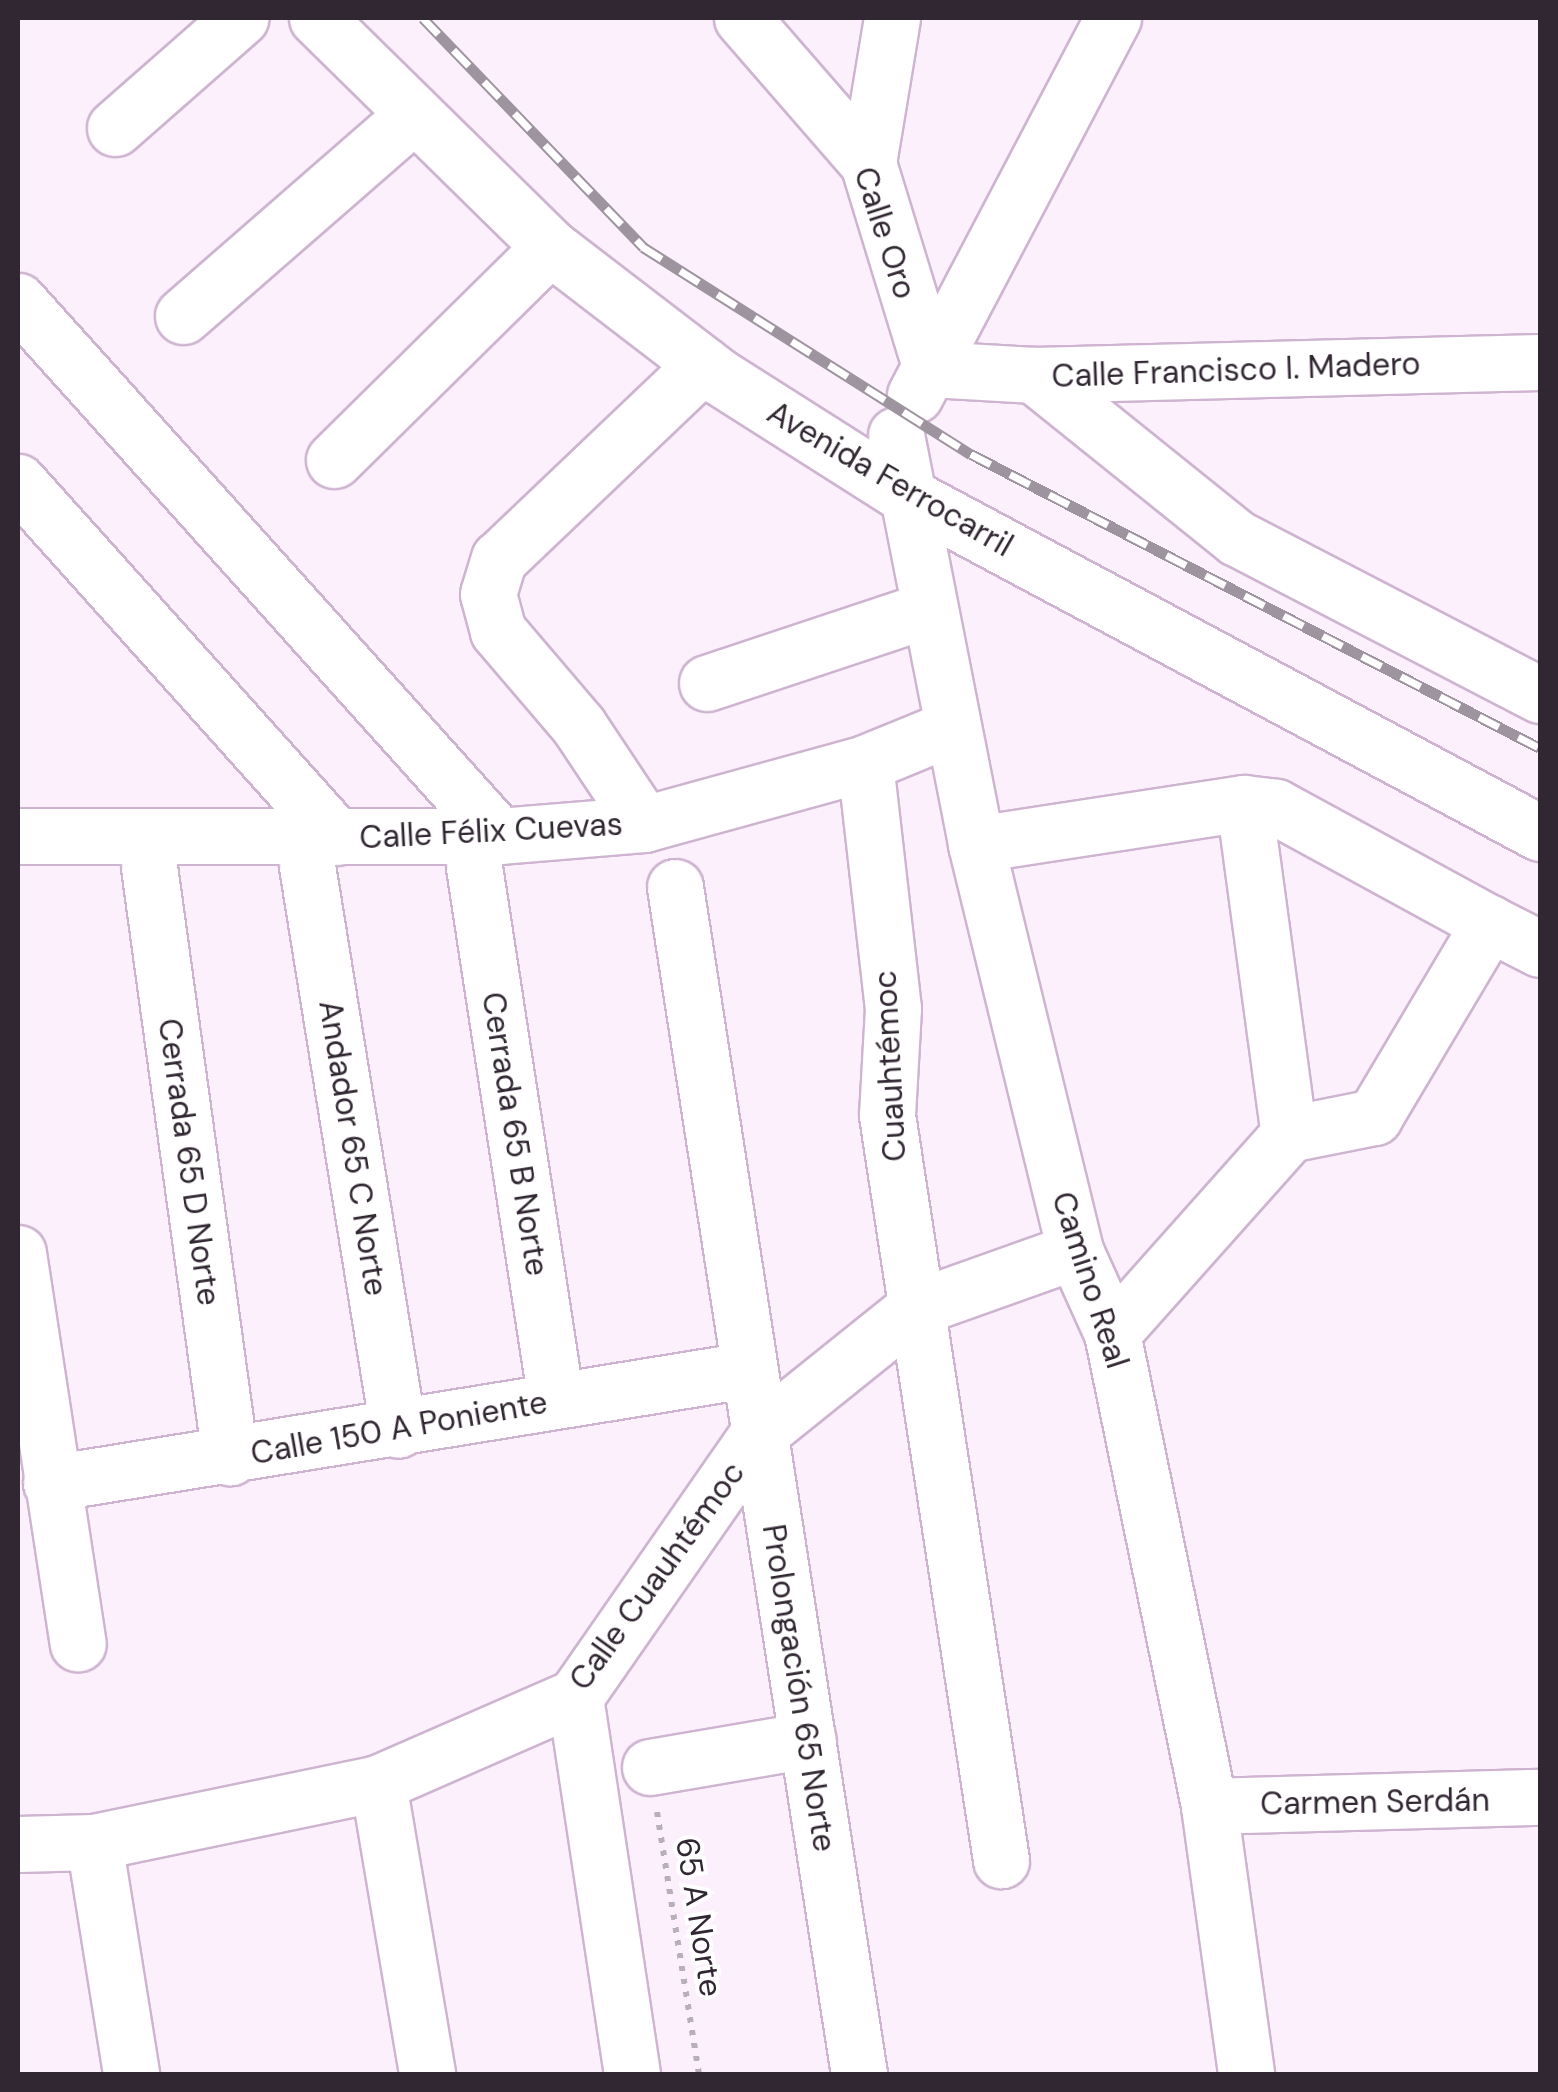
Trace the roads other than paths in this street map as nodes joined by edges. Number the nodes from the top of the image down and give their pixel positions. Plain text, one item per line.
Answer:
1 (240, 18) edge
2 (316, 18) edge
3 (892, 18) edge
4 (1114, 18) edge
5 (758, 25) edge
6 (411, 117) junction
7 (115, 128) dead end
8 (868, 163) junction
9 (550, 247) junction
10 (18, 300) edge
11 (184, 316) dead end
12 (1540, 362) edge
13 (703, 365) junction
14 (1034, 375) junction
15 (913, 402) junction
16 (334, 460) dead end
17 (18, 482) edge
18 (901, 492) junction
19 (926, 610) junction
20 (707, 683) dead end
21 (1540, 694) edge
22 (948, 729) junction
23 (865, 764) junction
24 (1244, 803) junction
25 (644, 824) junction
26 (1540, 833) edge
27 (18, 836) edge
28 (976, 844) junction
29 (486, 851) junction
30 (322, 852) junction
31 (149, 867) dead end
32 (675, 887) dead end
33 (1489, 923) junction
34 (1540, 949) edge
35 (1289, 1134) junction
36 (1075, 1251) junction
37 (18, 1253) edge
38 (915, 1308) junction
39 (1112, 1333) junction
40 (746, 1370) junction
41 (556, 1401) junction
42 (398, 1430) junction
43 (758, 1435) junction
44 (230, 1457) junction
45 (51, 1483) junction
46 (78, 1643) dead end
47 (575, 1697) junction
48 (808, 1740) junction
49 (650, 1767) road end
50 (378, 1783) junction
51 (1209, 1806) junction
52 (1537, 1809) edge
53 (94, 1842) junction
54 (18, 1844) edge
55 (1000, 1860) dead end
56 (131, 2074) edge
57 (427, 2074) edge
58 (632, 2074) edge
59 (859, 2074) edge
60 (1246, 2074) edge

1 - 7 street
2 - 6 street, Avenida Ferrocarril
3 - 8 street
4 - 15 street
5 - 8 street, Calle Oro
6 - 9 street, Avenida Ferrocarril
6 - 11 street
8 - 15 street, Calle Oro
9 - 13 street, Avenida Ferrocarril
9 - 16 street
10 - 29 street
12 - 14 street, Calle Francisco I. Madero
13 - 18 street, Avenida Ferrocarril
13 - 25 street
14 - 15 street, Calle Francisco I. Madero
14 - 21 street
15 - 18 street, Calle Oro
17 - 30 street
18 - 19 street, Camino Real
18 - 26 street, Avenida Ferrocarril
19 - 20 street
19 - 22 street, Camino Real
22 - 23 street, Calle Félix Cuevas
22 - 28 street, Camino Real
23 - 25 street, Calle Félix Cuevas
23 - 38 street, Cuauhtémoc
24 - 28 street
24 - 33 street
24 - 35 street
25 - 29 street, Calle Félix Cuevas
27 - 30 street, Calle Félix Cuevas
28 - 36 street, Camino Real
29 - 30 street, Calle Félix Cuevas
29 - 41 street, Cerrada 65 B Norte
30 - 42 street, Andador 65 C Norte
31 - 44 street, Cerrada 65 D Norte
32 - 40 street, Prolongación 65 Norte
33 - 34 street
33 - 35 street
35 - 39 street
36 - 38 street, Calle Cuauhtémoc
36 - 39 street, Camino Real
37 - 45 street
38 - 43 street, Calle Cuauhtémoc
38 - 55 street, Cuauhtémoc
39 - 51 street, Camino Real
40 - 41 street, Calle 150 A Poniente
40 - 43 street, Prolongación 65 Norte
41 - 42 street, Calle 150 A Poniente
42 - 44 street, Calle 150 A Poniente
43 - 47 street, Calle Cuauhtémoc
43 - 48 street, Prolongación 65 Norte
44 - 45 street, Calle 150 A Poniente
45 - 46 street
47 - 50 street, Calle Cuauhtémoc
47 - 58 street
48 - 49 street
48 - 59 street, Prolongación 65 Norte
50 - 53 street, Calle Cuauhtémoc
50 - 57 street
51 - 52 street, Carmen Serdán
51 - 60 street, Camino Real
53 - 54 street, Calle Cuauhtémoc
53 - 56 street

